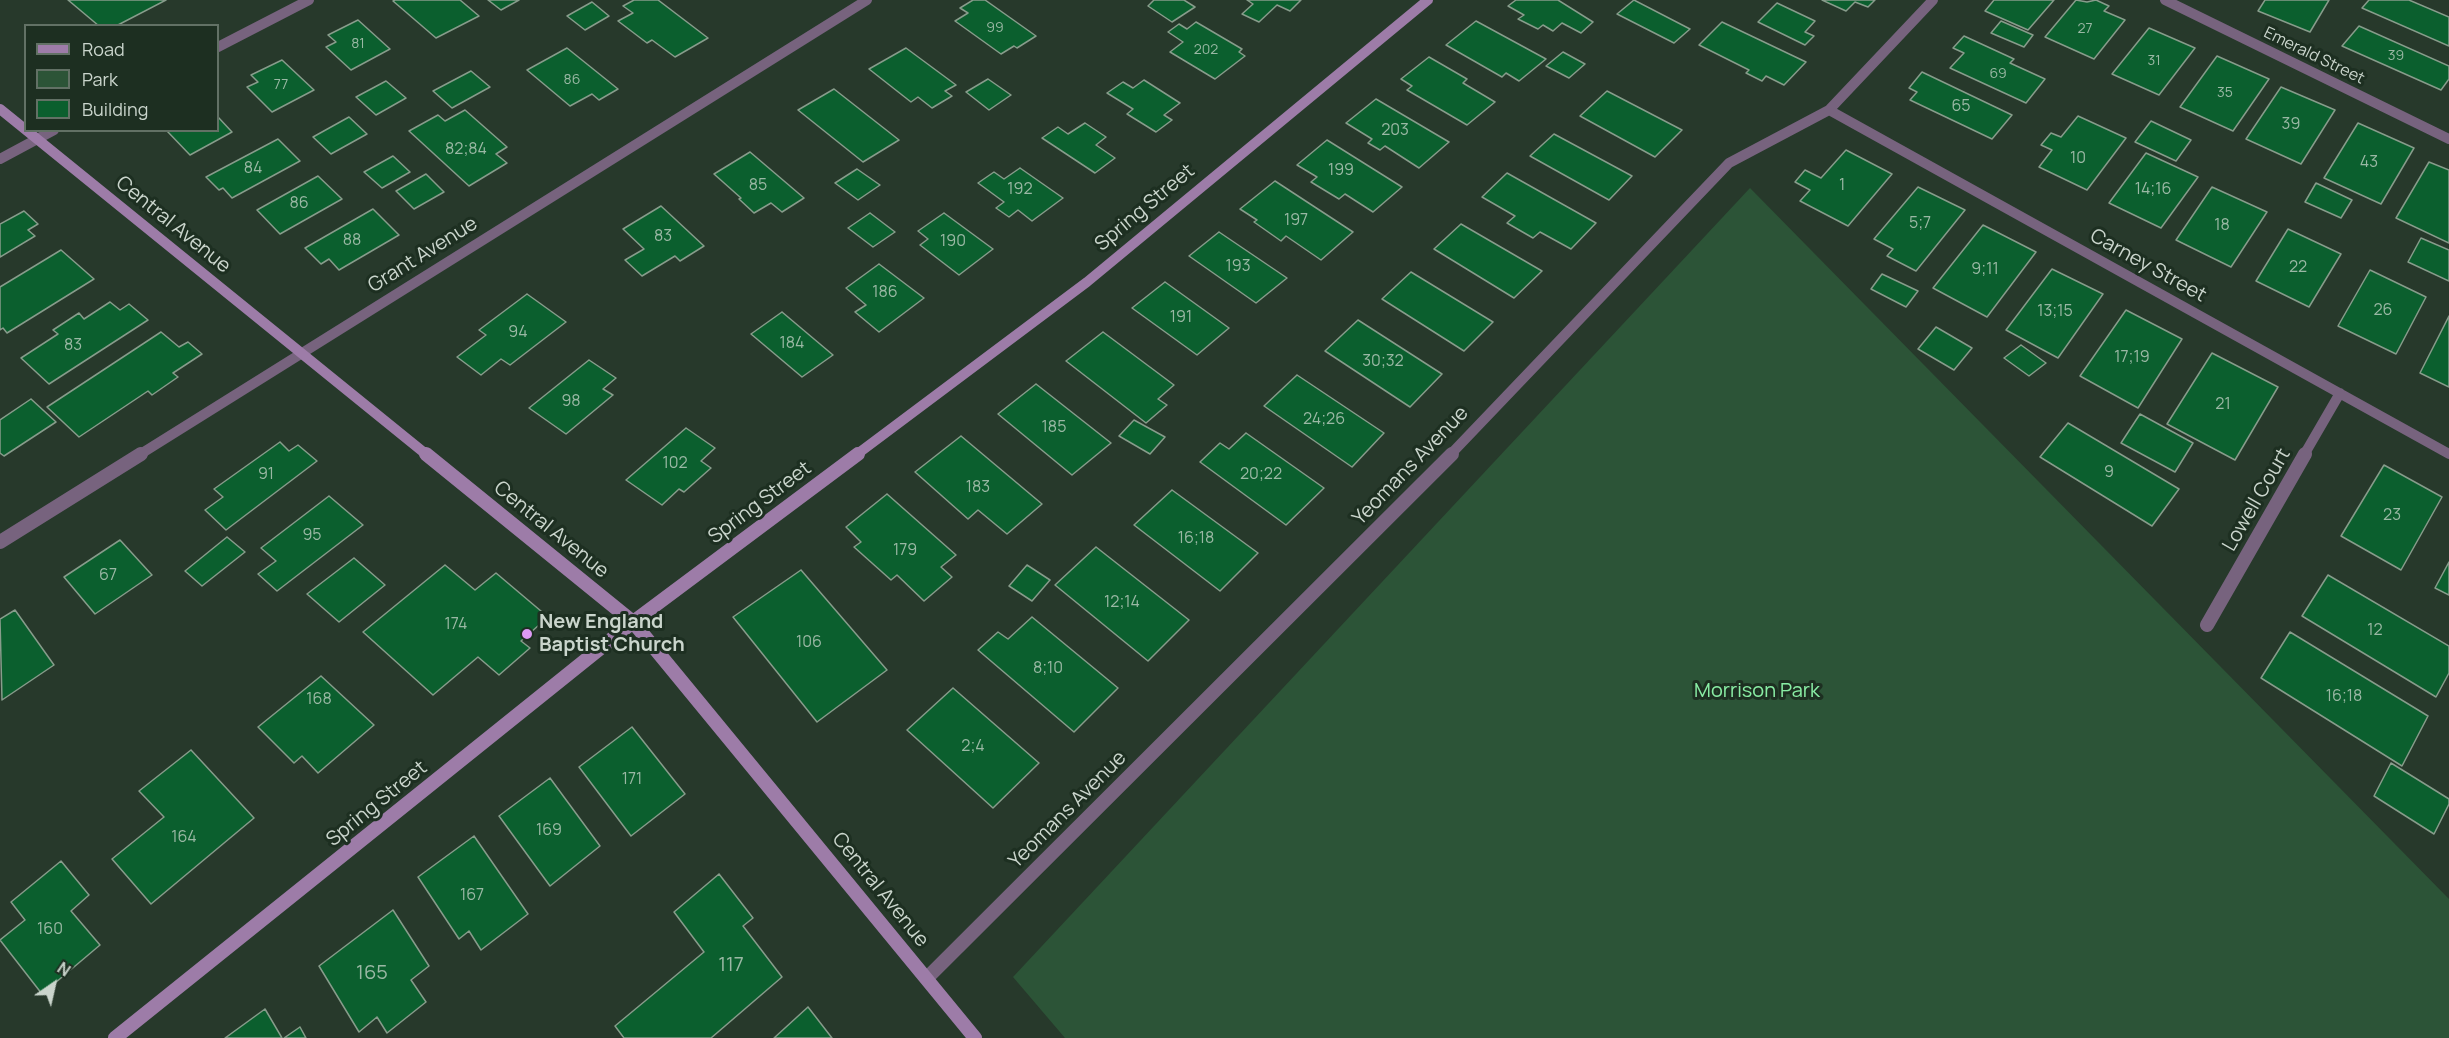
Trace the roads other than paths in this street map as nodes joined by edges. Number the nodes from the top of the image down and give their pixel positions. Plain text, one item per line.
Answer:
1 (309, 0) edge
2 (867, 0) edge
3 (1428, 0) edge
4 (1933, 0) edge
5 (2165, 0) edge
6 (219, 46) edge
7 (0, 109) edge
8 (1829, 110) junction
9 (24, 128) edge
10 (28, 132) edge
11 (50, 132) edge
12 (36, 139) junction
13 (2449, 139) edge
14 (0, 159) edge
15 (301, 353) junction
16 (2340, 393) junction
17 (2449, 454) edge
18 (0, 542) edge
19 (633, 622) junction
20 (2208, 625) dead end
21 (927, 978) junction
22 (116, 1038) edge
23 (975, 1038) edge

1 - 6 street
2 - 15 street, Grant Avenue
3 - 19 street, Spring Street
4 - 8 street, Yeomans Avenue
5 - 13 street, Emerald Street
7 - 9 street, Central Avenue
8 - 16 street, Carney Street
8 - 21 street, Yeomans Avenue
10 - 12 street, Central Avenue
11 - 12 street
12 - 14 street
12 - 15 street, Central Avenue
15 - 18 street, Grant Avenue
15 - 19 street, Central Avenue
16 - 17 street, Carney Street
16 - 20 street, Lowell Court
19 - 21 street, Central Avenue
19 - 22 street, Spring Street
21 - 23 street, Central Avenue

